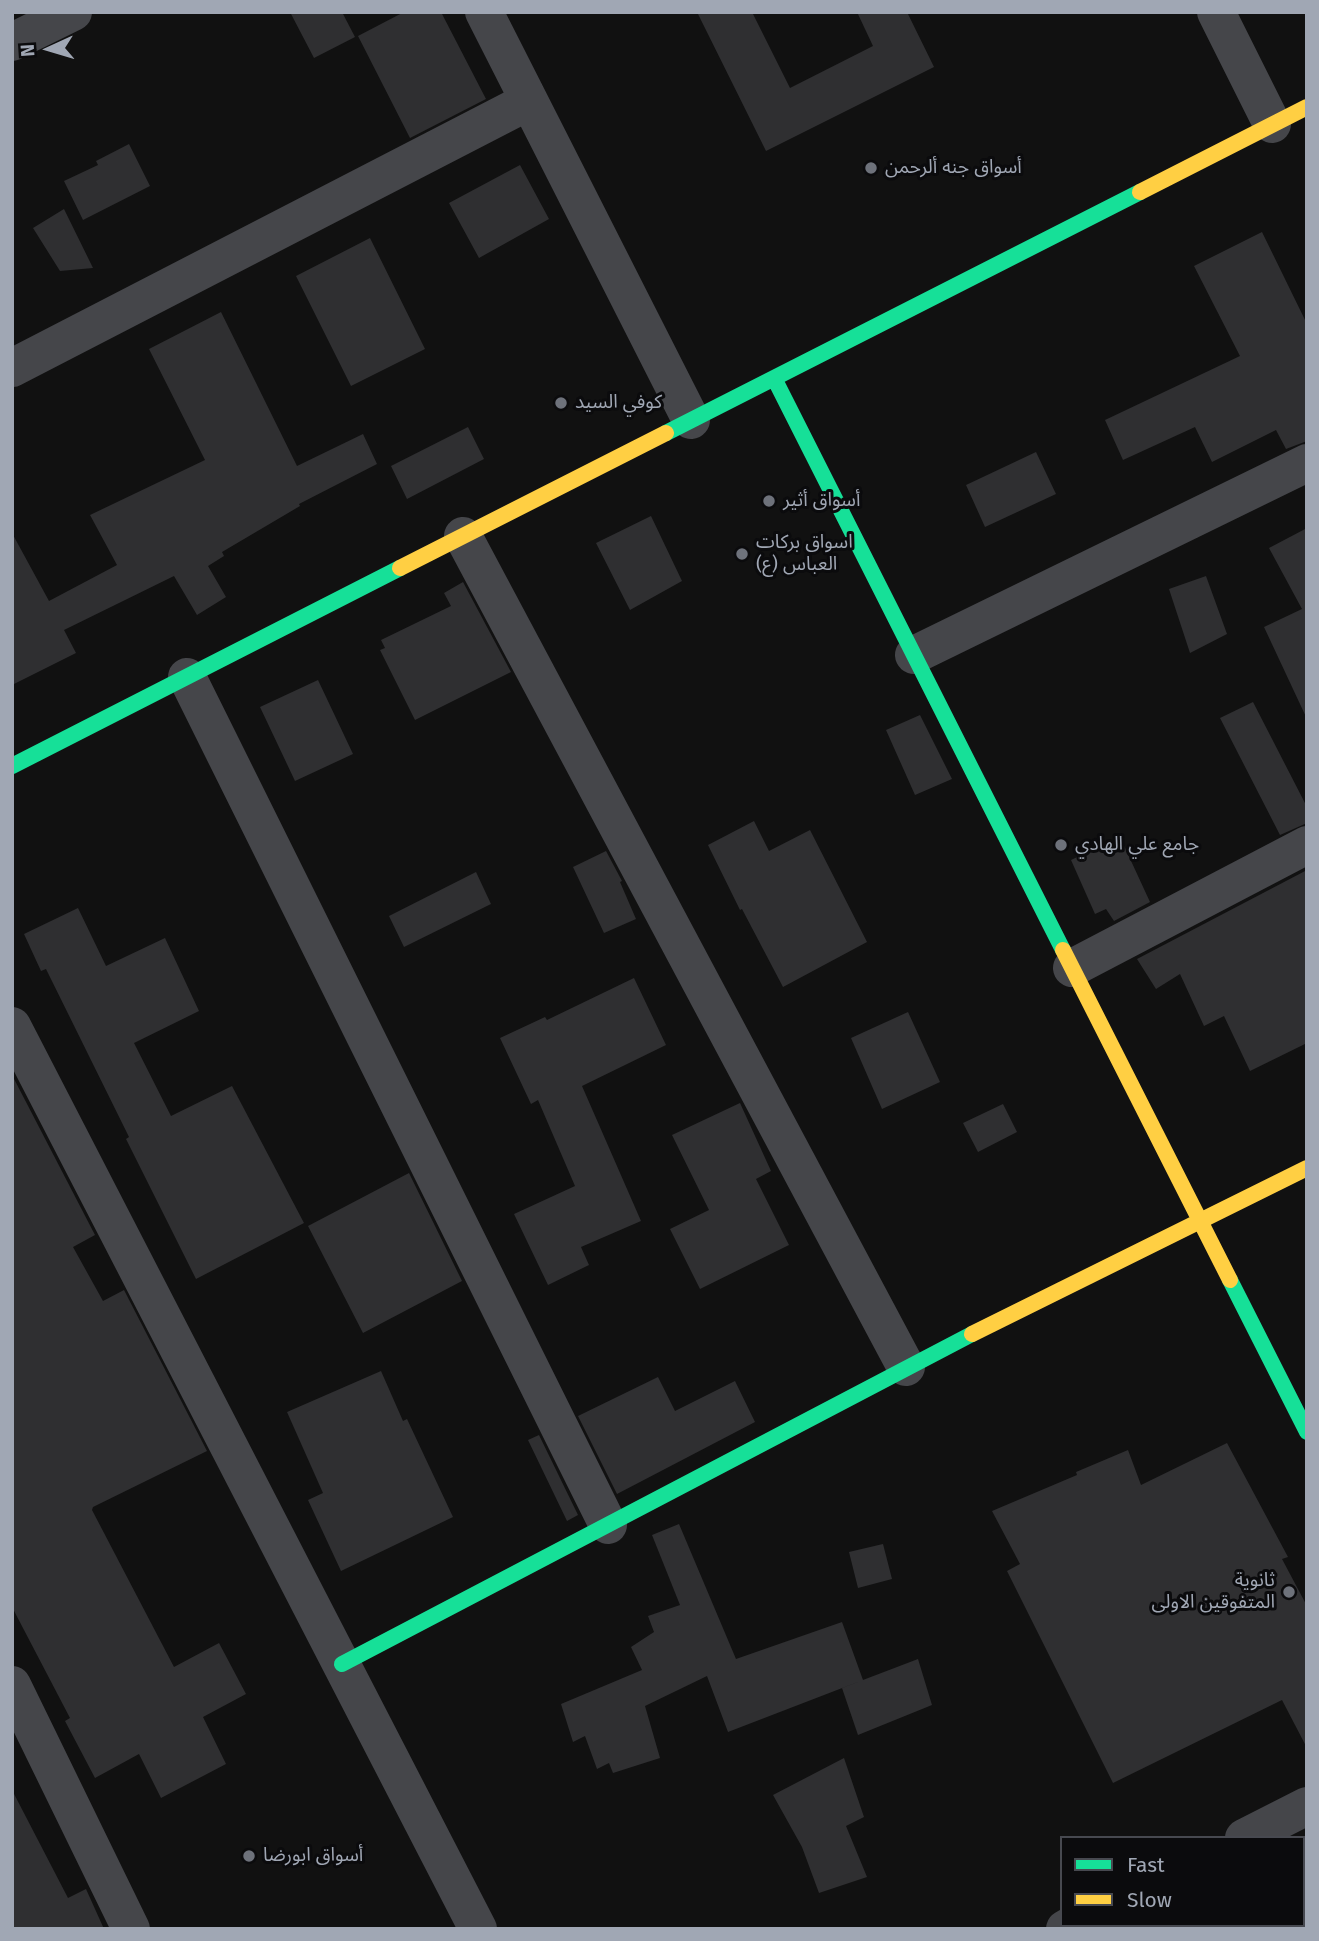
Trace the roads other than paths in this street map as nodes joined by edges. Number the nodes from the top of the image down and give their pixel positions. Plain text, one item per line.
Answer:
1 (73, 12) edge
2 (484, 12) edge
3 (1216, 12) edge
4 (12, 42) edge
5 (529, 101) junction
6 (1307, 107) edge
7 (1272, 124) junction
8 (12, 368) edge
9 (774, 378) junction
10 (691, 420) junction
11 (1307, 463) edge
12 (463, 536) junction
13 (914, 655) junction
14 (187, 677) junction
15 (12, 766) edge
16 (1307, 845) edge
17 (1072, 968) junction
18 (12, 1026) edge
19 (1307, 1168) edge
20 (1200, 1222) junction
21 (906, 1367) junction
22 (1307, 1432) edge
23 (608, 1525) junction
24 (342, 1664) junction
25 (12, 1685) edge
26 (1307, 1806) edge
27 (1248, 1836) edge
28 (468, 1925) edge
29 (131, 1929) edge

1 - 4 street
2 - 5 street
3 - 7 street
5 - 8 street
5 - 10 street
6 - 7 street
7 - 9 street
9 - 10 street
9 - 13 street
10 - 12 street
11 - 13 street
12 - 14 street
12 - 21 street
13 - 17 street
14 - 15 street
14 - 23 street
16 - 17 street
17 - 20 street
18 - 24 street
19 - 20 street
20 - 21 street
20 - 22 street
21 - 23 street
23 - 24 street
24 - 28 street
25 - 29 street
26 - 27 street

